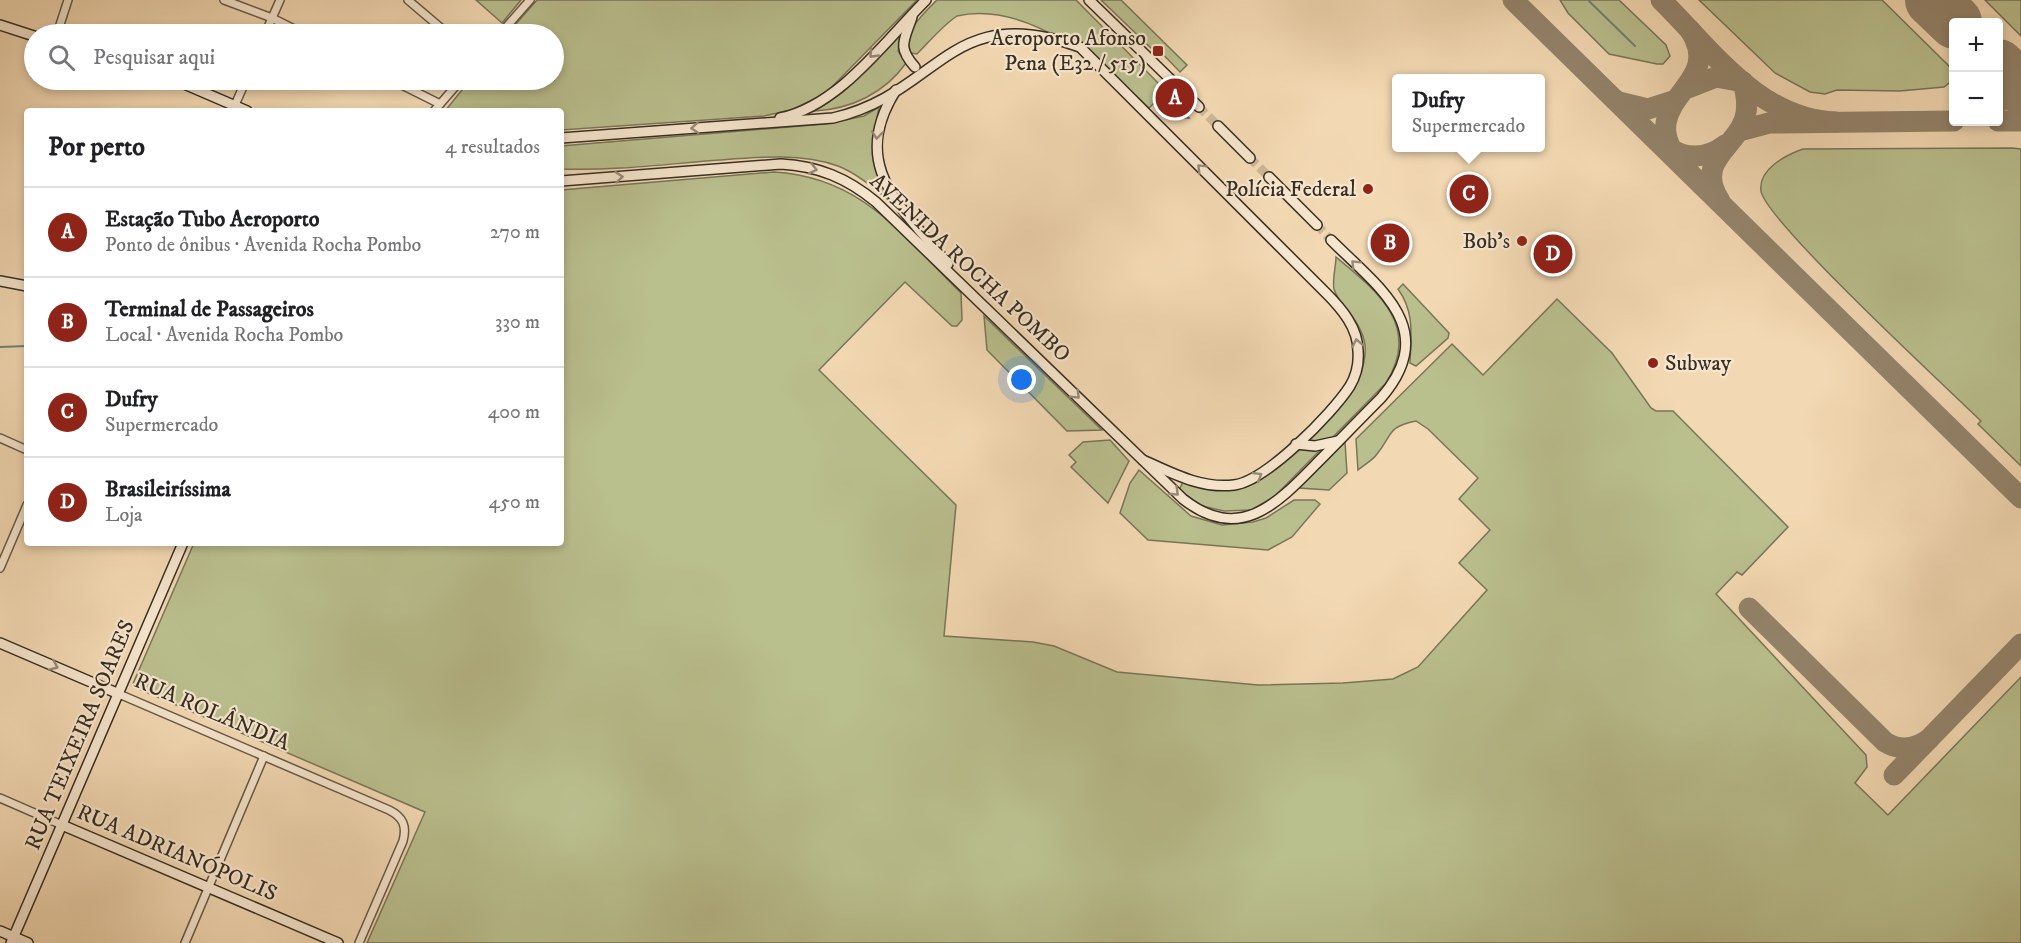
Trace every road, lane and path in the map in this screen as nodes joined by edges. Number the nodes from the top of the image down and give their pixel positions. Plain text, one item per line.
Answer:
1 (68, 0) edge
2 (224, 0) edge
3 (280, 0) edge
4 (408, 0) edge
5 (530, 0) edge
6 (926, 0) edge
7 (1089, 0) edge
8 (914, 12) junction
9 (272, 18) junction
10 (60, 24) edge
11 (269, 24) edge
12 (284, 24) edge
13 (436, 24) edge
14 (509, 24) edge
15 (0, 26) edge
16 (1055, 30) dead end
17 (24, 33) edge
18 (901, 82) junction
19 (199, 90) edge
20 (242, 90) edge
21 (408, 90) edge
22 (453, 90) edge
23 (235, 105) junction
24 (1198, 107) tunnel mouth
25 (241, 108) edge
26 (435, 108) edge
27 (438, 108) edge
28 (754, 123) junction
29 (1218, 126) tunnel mouth
30 (564, 138) edge
31 (1250, 158) tunnel mouth
32 (1269, 177) tunnel mouth
33 (564, 181) edge
34 (1317, 225) tunnel mouth
35 (1331, 240) tunnel mouth
36 (0, 281) edge
37 (24, 285) edge
38 (975, 295) junction
39 (0, 438) edge
40 (1339, 441) junction
41 (1296, 444) junction
42 (24, 449) edge
43 (1143, 460) junction
44 (24, 512) edge
45 (182, 546) edge
46 (0, 568) edge
47 (0, 643) edge
48 (119, 694) junction
49 (264, 756) junction
50 (0, 798) edge
51 (62, 825) junction
52 (208, 887) junction
53 (0, 931) edge
54 (13, 940) edge
55 (28, 943) edge
56 (185, 943) edge
57 (338, 943) edge
58 (359, 943) edge

1 - 10 street
2 - 9 street
3 - 9 street
4 - 13 street
5 - 14 street
6 - 8 main road
7 - 24 main road
8 - 18 main road
8 -> 28 main road
9 - 11 street
9 - 12 street
15 - 17 main road
41 -> 16 main road, AVENIDA ROCHA POMBO
18 - 28 main road
18 -> 38 main road
19 - 23 main road
20 - 23 street
21 - 26 street
22 - 27 street
23 - 25 main road
28 -> 30 main road
29 - 31 main road
32 - 34 main road
33 -> 38 main road, AVENIDA ROCHA POMBO
40 -> 35 main road, AVENIDA ROCHA POMBO
36 - 37 main road
38 -> 43 main road, AVENIDA ROCHA POMBO
39 - 42 street
40 - 41 main road
43 -> 40 main road, AVENIDA ROCHA POMBO
43 -> 41 main road, AVENIDA ROCHA POMBO
44 - 46 street
45 - 48 main road, RUA TEIXEIRA SOARES
47 -> 48 main road, RUA ROLÂNDIA
48 - 49 street, RUA ROLÂNDIA
48 - 51 main road, RUA TEIXEIRA SOARES
49 - 52 street
49 - 58 street, RUA ROLÂNDIA
50 - 51 street, RUA ADRIANÓPOLIS
51 - 52 main road, RUA ADRIANÓPOLIS
51 - 54 main road, RUA TEIXEIRA SOARES
52 - 56 street
52 - 57 main road, RUA ADRIANÓPOLIS
53 - 54 main road
54 - 55 main road

